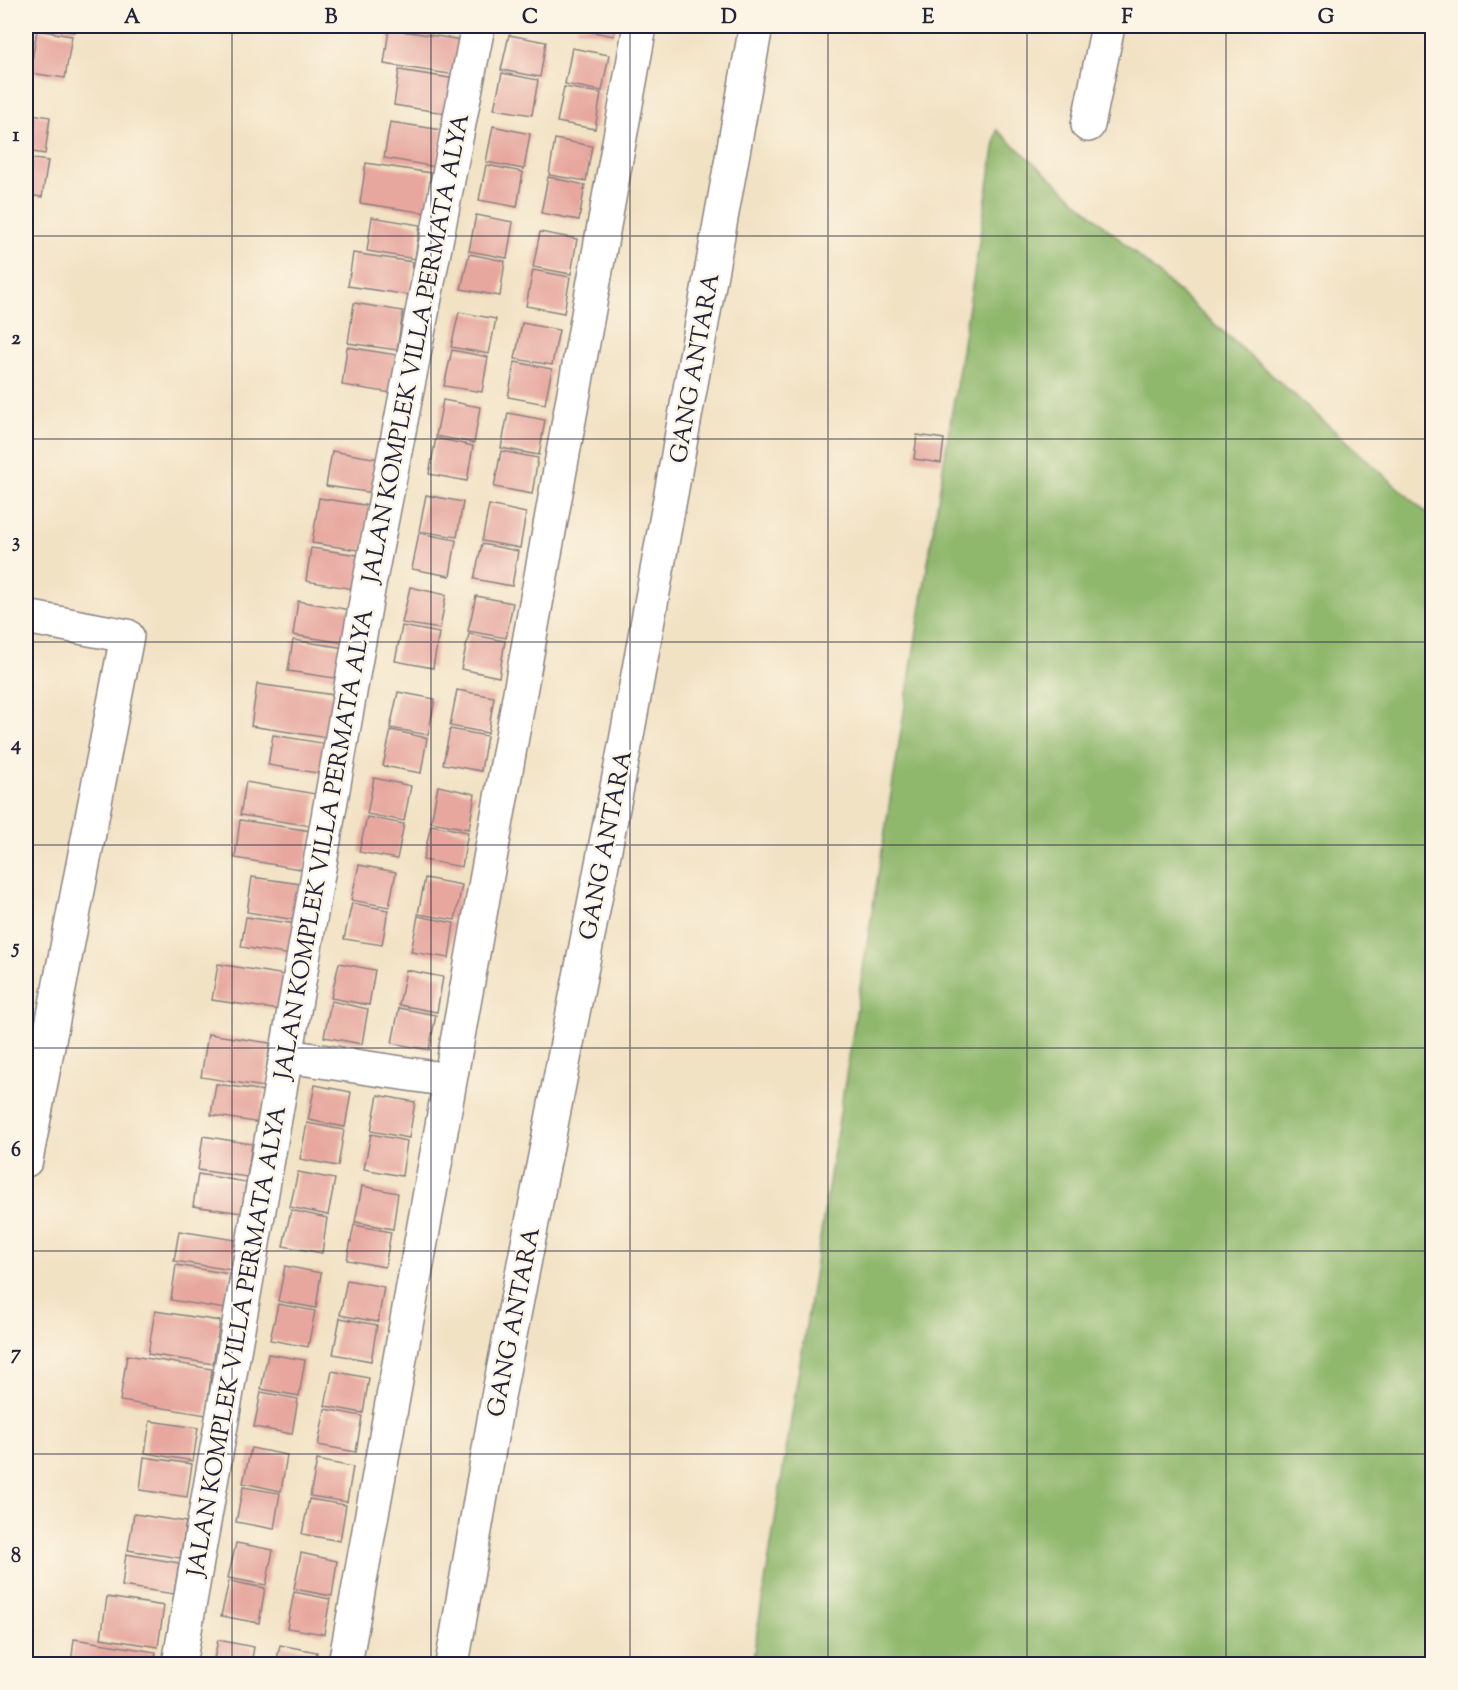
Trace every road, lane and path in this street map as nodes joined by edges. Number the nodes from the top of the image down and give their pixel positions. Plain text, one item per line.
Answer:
1 (478, 26) edge
2 (640, 26) edge
3 (756, 26) edge
4 (1108, 26) edge
5 (1088, 126) dead end
6 (26, 616) edge
7 (287, 1056) junction
8 (449, 1080) junction
9 (26, 1160) edge
10 (179, 1665) edge
11 (345, 1665) edge
12 (452, 1665) edge

1 - 7 street, JALAN KOMPLEK VILLA PERMATA ALYA
2 - 8 street
3 - 12 street, GANG ANTARA
4 - 5 street
6 - 9 street
7 - 8 street
7 - 10 street, JALAN KOMPLEK VILLA PERMATA ALYA
8 - 11 street

